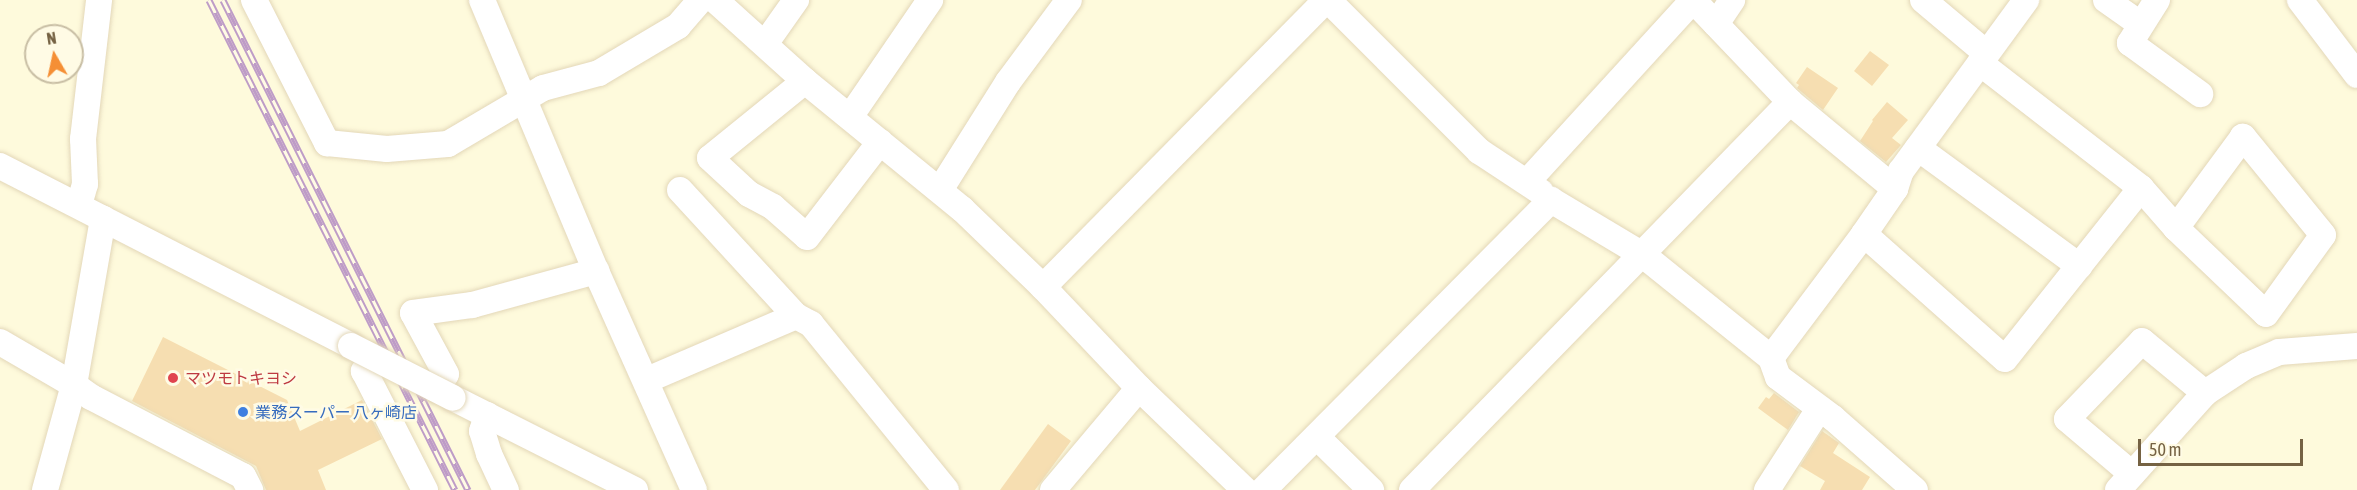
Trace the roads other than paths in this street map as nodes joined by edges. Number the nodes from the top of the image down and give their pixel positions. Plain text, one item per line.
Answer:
1 (99, 0) edge
2 (254, 0) edge
3 (482, 0) edge
4 (701, 0) edge
5 (716, 0) edge
6 (796, 0) edge
7 (930, 0) edge
8 (1069, 0) edge
9 (1327, 0) edge
10 (1693, 0) edge
11 (1732, 0) edge
12 (1923, 0) edge
13 (2026, 0) edge
14 (2106, 0) edge
15 (2157, 0) edge
16 (2300, 0) edge
17 (1716, 24) junction
18 (2140, 24) junction
19 (765, 44) junction
20 (1983, 58) junction
21 (2357, 75) edge
22 (805, 81) junction
23 (2200, 94) dead end
24 (525, 100) junction
25 (1790, 102) junction
26 (850, 117) junction
27 (880, 142) junction
28 (1918, 148) junction
29 (0, 166) edge
30 (1527, 182) junction
31 (2141, 188) junction
32 (1895, 189) junction
33 (680, 190) dead end
34 (940, 190) junction
35 (1551, 200) junction
36 (80, 206) junction
37 (103, 219) junction
38 (2176, 228) junction
39 (1864, 234) junction
40 (1643, 255) junction
41 (2079, 266) junction
42 (596, 271) junction
43 (1043, 287) junction
44 (796, 316) junction
45 (0, 342) edge
46 (2357, 345) edge
47 (362, 351) junction
48 (1771, 358) junction
49 (647, 380) junction
50 (74, 384) junction
51 (1139, 388) junction
52 (2205, 393) junction
53 (445, 394) junction
54 (1820, 409) junction
55 (487, 415) junction
56 (1317, 436) junction
57 (2125, 482) edge
58 (45, 490) edge
59 (250, 490) edge
60 (424, 490) edge
61 (506, 490) edge
62 (635, 490) edge
63 (694, 490) edge
64 (946, 490) edge
65 (1053, 490) edge
66 (1245, 490) edge
67 (1263, 490) edge
68 (1371, 490) edge
69 (1412, 490) edge
70 (1767, 490) edge
71 (1915, 490) edge

1 - 36 street
2 - 24 street
3 - 24 street
4 - 24 street
5 - 19 street
6 - 19 street
7 - 26 street
8 - 34 street
9 - 30 street
9 - 43 street
10 - 17 street
10 - 30 street
11 - 17 street
12 - 20 street
13 - 20 street
14 - 18 street
15 - 18 street
16 - 21 street
17 - 25 street
18 - 23 street
19 - 22 street
20 - 28 street
20 - 31 street
22 - 26 street
22 - 27 street
24 - 42 street
25 - 32 street
25 - 40 street
26 - 27 street
27 - 34 street
28 - 32 street
28 - 41 street
29 - 36 street
30 - 35 street
31 - 38 street
31 - 41 street
32 - 39 street
33 - 44 street
34 - 43 street
35 - 40 street
35 - 56 street
36 - 37 street
37 - 47 street
37 - 50 street
38 - 38 street
39 - 41 street
39 - 48 street
40 - 48 street
40 - 69 street
42 - 49 street
42 - 53 street
43 - 51 street
44 - 49 street
44 - 64 street
45 - 50 street
46 - 52 street
47 - 53 street, bridge
47 - 60 street
48 - 54 street
49 - 63 street
50 - 58 street
50 - 59 street
51 - 65 street
51 - 66 street
52 - 57 street
52 - 57 street
53 - 55 street
54 - 70 street
54 - 71 street
55 - 61 street
55 - 62 street
56 - 67 street
56 - 68 street

